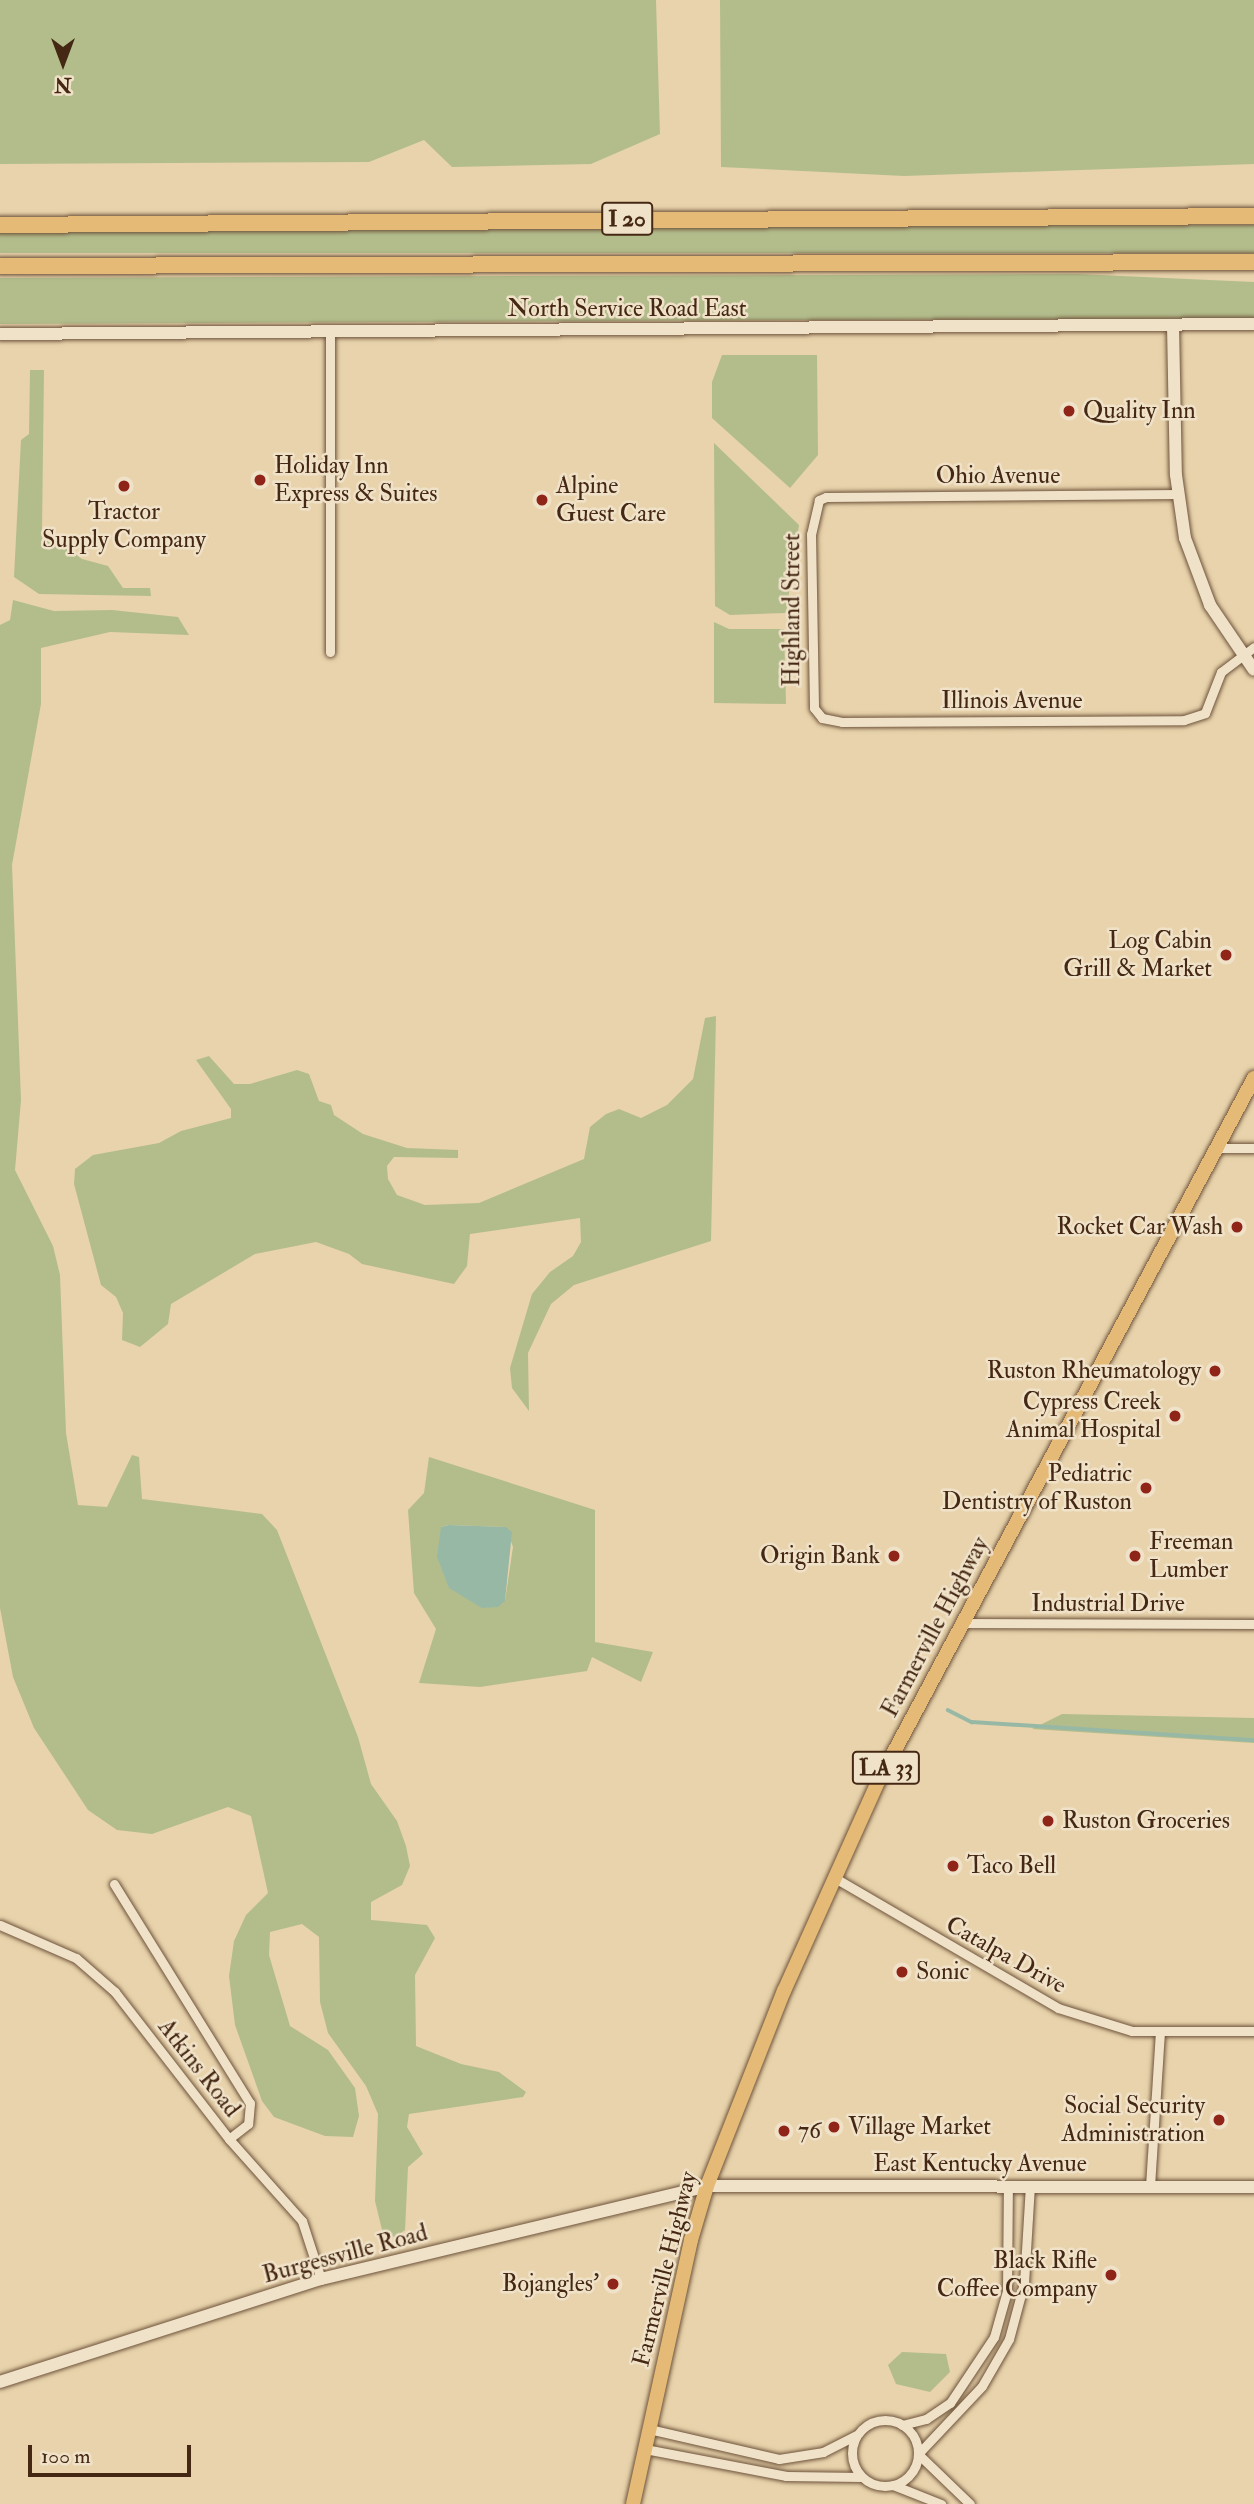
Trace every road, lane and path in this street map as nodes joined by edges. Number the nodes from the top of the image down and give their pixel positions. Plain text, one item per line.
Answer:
1 (1254, 216) edge
2 (0, 225) edge
3 (1254, 264) edge
4 (0, 266) edge
5 (1254, 324) edge
6 (1173, 325) junction
7 (330, 331) junction
8 (0, 334) edge
9 (1178, 494) junction
10 (819, 500) joint
11 (1254, 648) edge
12 (330, 652) dead end
13 (1241, 655) junction
14 (1254, 670) edge
15 (822, 718) joint
16 (1254, 1078) edge
17 (1254, 1148) edge
18 (1217, 1149) junction
19 (962, 1623) junction
20 (1254, 1624) edge
21 (835, 1878) junction
22 (114, 1884) dead end
23 (0, 1925) edge
24 (1254, 2031) edge
25 (1160, 2033) junction
26 (229, 2139) junction
27 (1008, 2185) junction
28 (1030, 2185) junction
29 (707, 2186) junction
30 (1150, 2186) junction
31 (1254, 2187) edge
32 (321, 2279) junction
33 (994, 2337) junction
34 (1007, 2344) junction
35 (0, 2382) edge
36 (902, 2425) junction
37 (649, 2429) junction
38 (856, 2435) junction
39 (645, 2449) junction
40 (918, 2454) junction
41 (787, 2459) junction
42 (786, 2476) junction
43 (862, 2477) junction
44 (893, 2485) junction
45 (632, 2504) edge
46 (941, 2504) edge
47 (970, 2504) edge

1 - 2 highway, I 20
3 - 4 highway, I 20
5 - 6 street, North Service Road East
6 - 7 street, North Service Road East
6 - 9 street
7 - 8 street, North Service Road East
7 - 12 street
9 - 10 street, Ohio Avenue
9 - 13 street
10 - 15 street, Highland Street
11 - 13 street
13 - 14 street
13 - 15 street, Illinois Avenue
16 - 18 main road, Farmerville Highway / LA 33
17 - 18 street
18 - 19 main road, Farmerville Highway / LA 33
19 - 20 street, Industrial Drive
19 - 21 main road, Farmerville Highway / LA 33
21 - 25 street, Catalpa Drive
21 - 29 main road, Farmerville Highway / LA 33
22 - 26 street
23 - 26 street, Atkins Road
24 - 25 street, Catalpa Drive
25 - 30 street
26 - 32 street, Atkins Road
27 - 28 street, East Kentucky Avenue
27 - 29 street, East Kentucky Avenue
27 - 33 street
28 - 30 street, East Kentucky Avenue
28 - 34 street
29 - 32 street, Burgessville Road
29 - 37 main road, Farmerville Highway / LA 33
30 - 31 street, East Kentucky Avenue
32 - 35 street, Burgessville Road
33 - 34 street
33 - 36 street
34 - 40 street
36 - 38 street
36 - 40 street
37 - 39 main road, Farmerville Highway / LA 33
37 - 41 street
38 - 41 street
38 - 43 street
39 - 42 street
39 - 45 main road, Farmerville Highway / LA 33
40 - 44 street
40 - 47 street
41 - 42 street
42 - 43 street
43 - 44 street
44 - 46 street

